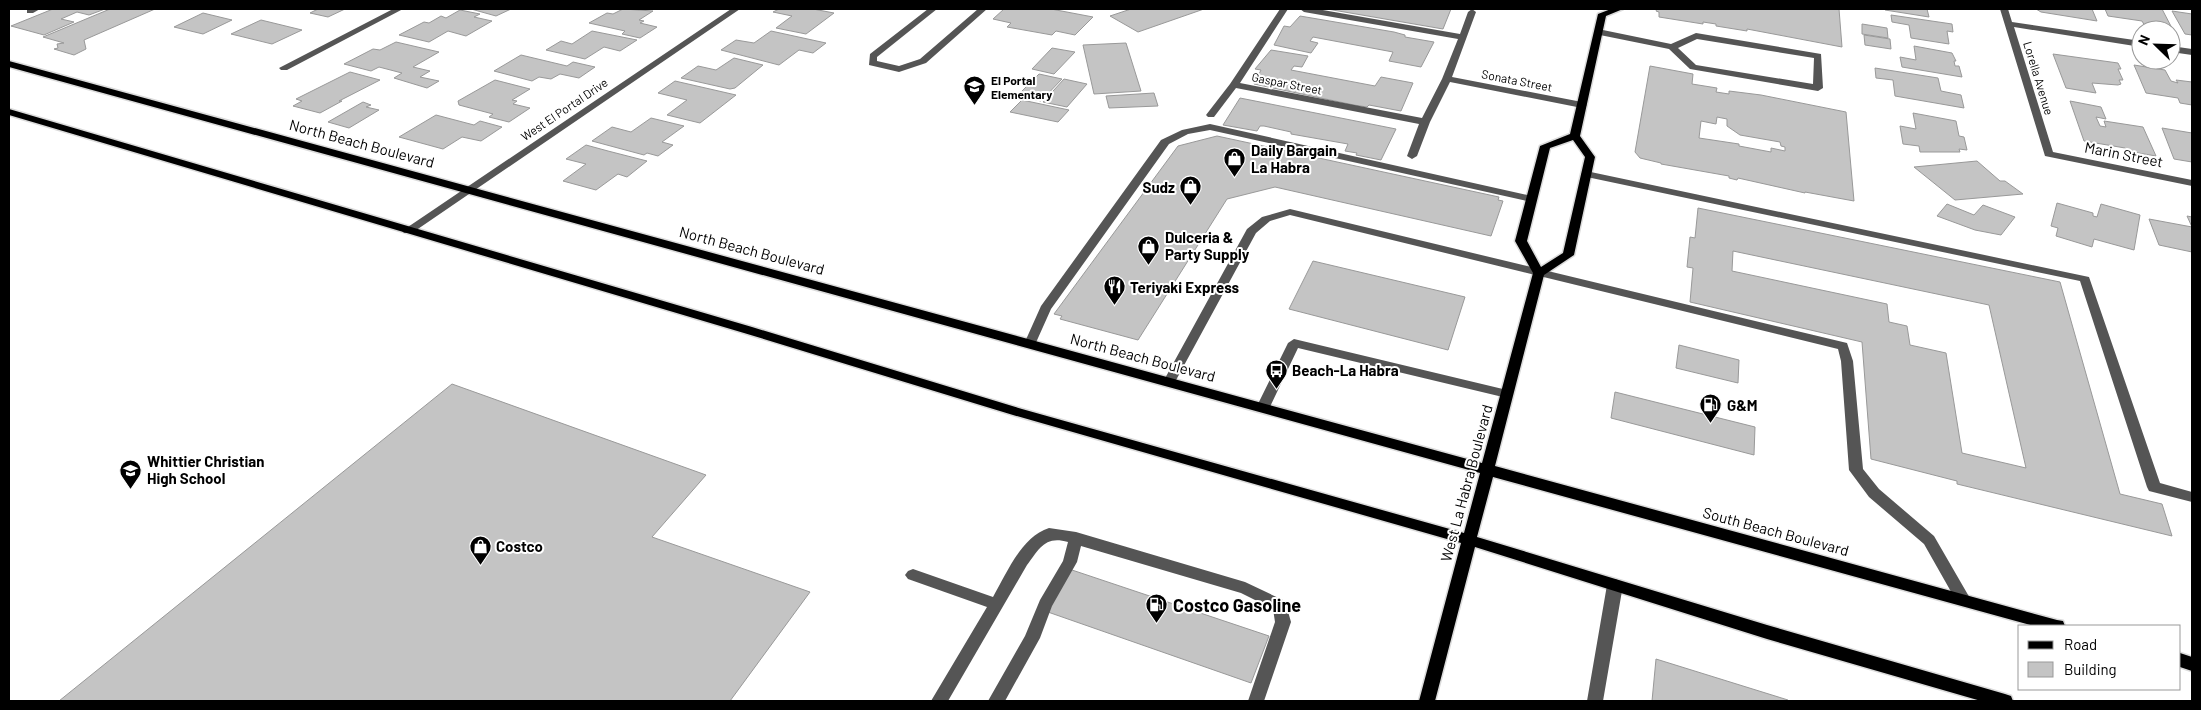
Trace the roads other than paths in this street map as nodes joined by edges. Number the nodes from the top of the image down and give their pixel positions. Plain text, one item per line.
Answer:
1 (400, 9) edge
2 (736, 9) edge
3 (933, 9) edge
4 (983, 9) edge
5 (1284, 9) edge
6 (1304, 9) edge
7 (1619, 9) edge
8 (2004, 9) edge
9 (1599, 11) edge
10 (1472, 12) dead end
11 (2010, 24) junction
12 (1598, 32) junction
13 (1463, 37) junction
14 (2131, 42) edge
15 (1672, 47) junction
16 (9, 64) edge
17 (284, 68) dead end
18 (1447, 79) junction
19 (1234, 85) junction
20 (1582, 105) junction
21 (9, 112) edge
22 (1212, 115) dead end
23 (1425, 122) junction
24 (1575, 136) junction
25 (2049, 154) joint
26 (1412, 156) dead end
27 (1586, 174) junction
28 (2192, 182) edge
29 (468, 190) junction
30 (1532, 199) junction
31 (408, 231) junction
32 (1539, 273) junction
33 (1030, 344) junction
34 (1169, 382) junction
35 (1507, 394) junction
36 (1263, 408) junction
37 (1487, 470) junction
38 (2192, 497) edge
39 (1076, 538) junction
40 (1469, 540) junction
41 (913, 575) dead end
42 (1615, 585) junction
43 (1963, 600) junction
44 (996, 604) junction
45 (2053, 625) edge
46 (939, 701) edge
47 (996, 701) edge
48 (1256, 701) edge
49 (1427, 701) edge
50 (1595, 701) edge
51 (2005, 701) edge

1 - 17 street
2 - 29 street, West El Portal Drive
3 - 4 street
5 - 19 street, Gaspar Street
6 - 13 street
7 - 9 main road
8 - 11 street, Lorella Avenue
9 - 12 main road
10 - 13 street
11 - 14 street
11 - 25 street, Lorella Avenue
12 - 15 street
12 - 20 main road
13 - 18 street
15 - 15 street
16 - 29 main road, North Beach Boulevard
18 - 20 street, Sonata Street
18 - 23 street
19 - 22 street
19 - 23 street, Gaspar Street
20 - 24 main road
21 - 31 main road
23 - 26 street
24 - 27 main road
24 - 30 main road
25 - 28 street, Marin Street
27 - 32 main road
27 - 38 street
29 - 31 street, West El Portal Drive
29 - 33 main road, North Beach Boulevard
30 - 32 main road
30 - 33 street
31 - 40 main road
32 - 34 street
32 - 35 main road, West La Habra Boulevard
32 - 43 street
33 - 34 main road, North Beach Boulevard
34 - 36 main road, North Beach Boulevard
35 - 36 street
35 - 37 main road, West La Habra Boulevard
36 - 37 main road, North Beach Boulevard
37 - 40 main road, West La Habra Boulevard
37 - 43 main road, South Beach Boulevard
39 - 44 street
39 - 47 street
39 - 48 street
40 - 42 main road
40 - 49 main road, West La Habra Boulevard
41 - 44 street
42 - 50 street
42 - 51 main road
43 - 45 main road, South Beach Boulevard
44 - 46 street

